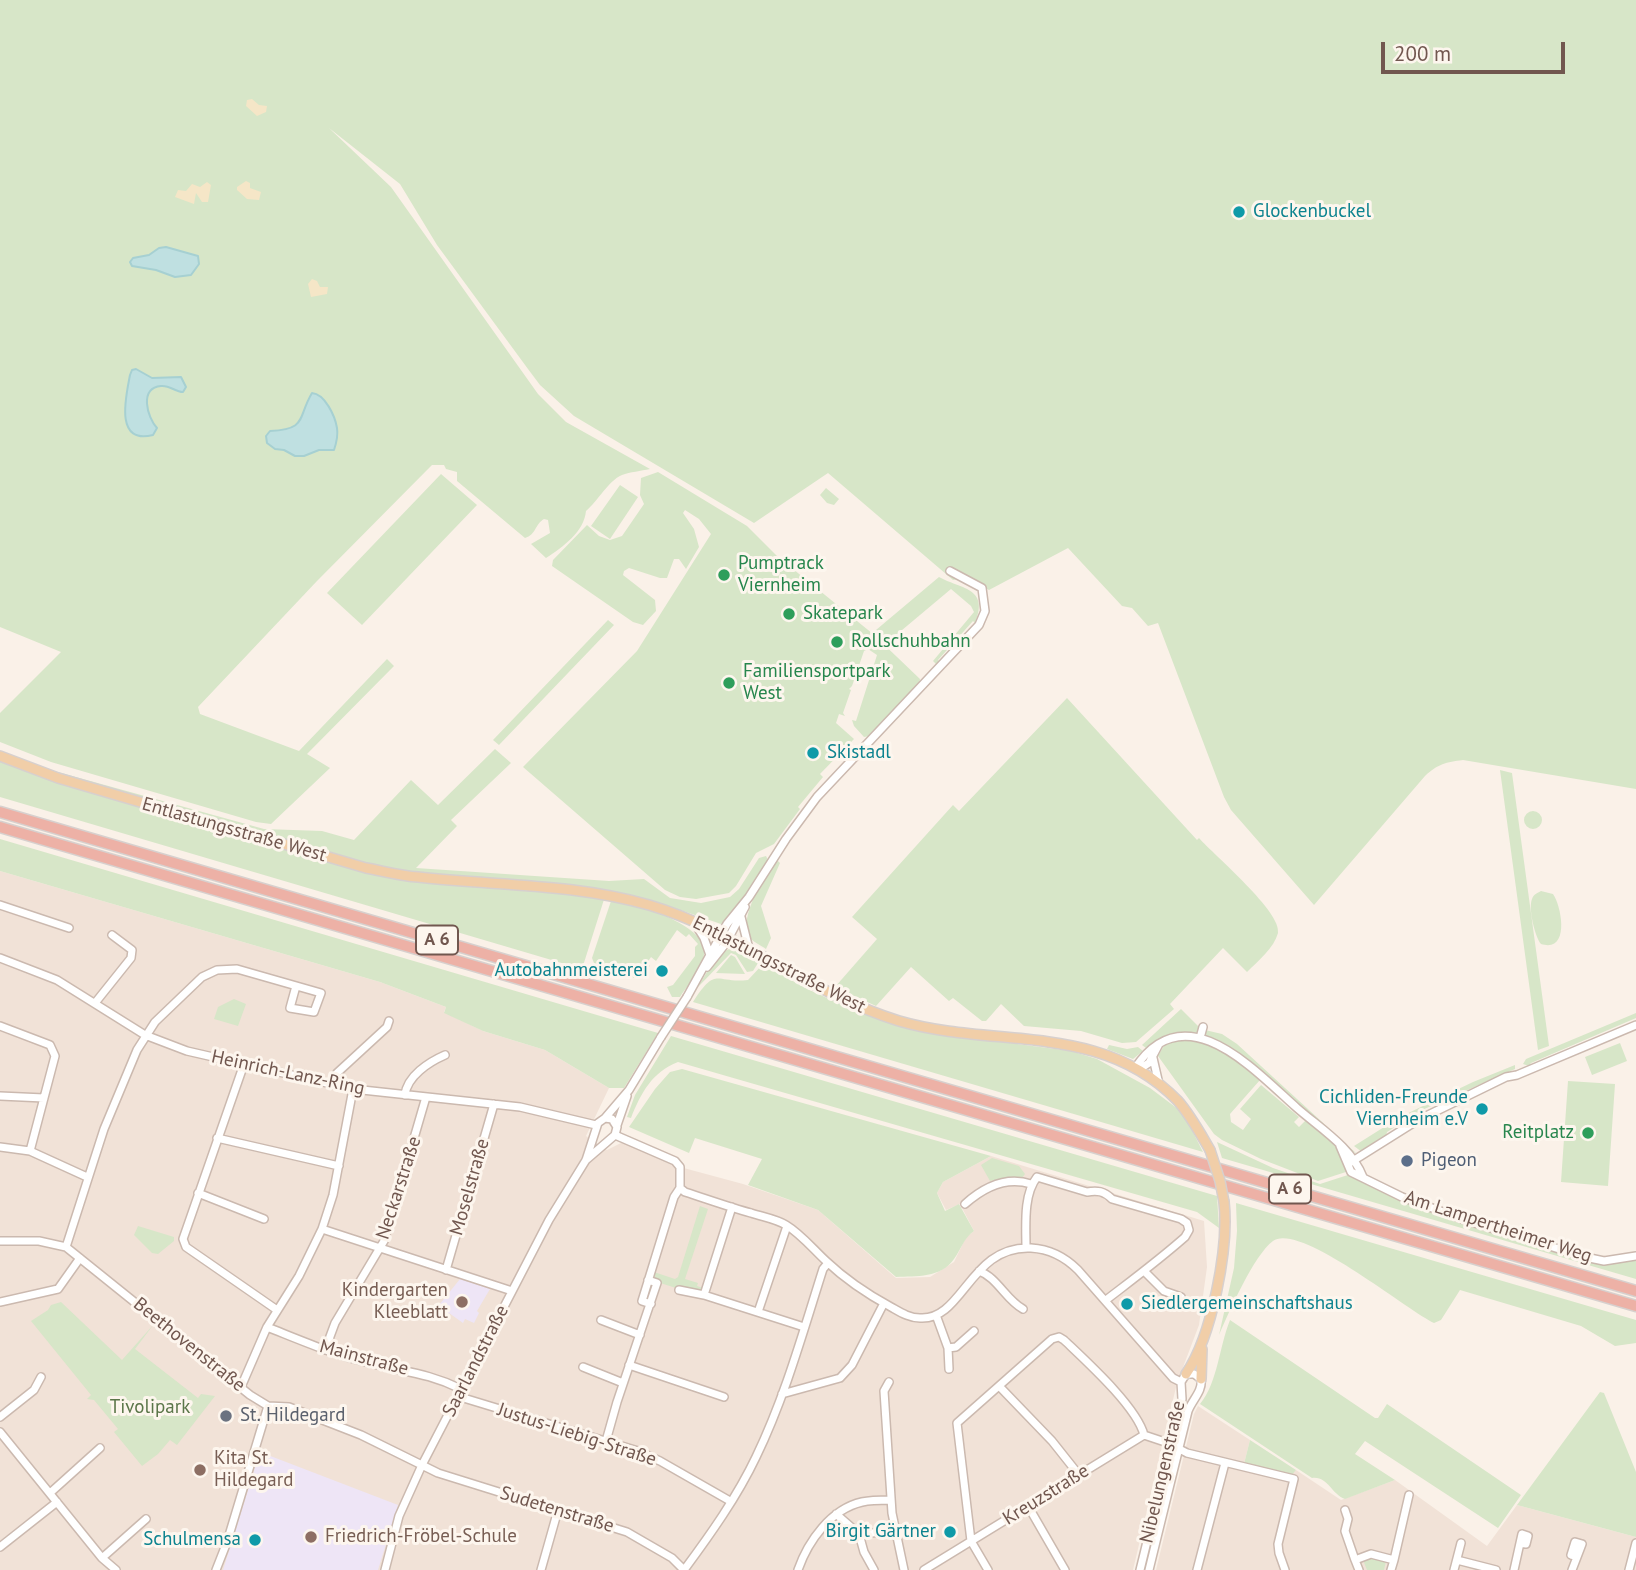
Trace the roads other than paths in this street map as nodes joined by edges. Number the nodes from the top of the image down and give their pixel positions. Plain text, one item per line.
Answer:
1 (950, 571) dead end
2 (0, 756) edge
3 (0, 812) edge
4 (0, 827) edge
5 (749, 897) junction
6 (0, 905) edge
7 (741, 917) junction
8 (693, 921) junction
9 (69, 928) dead end
10 (112, 935) dead end
11 (725, 936) junction
12 (750, 950) junction
13 (709, 955) junction
14 (0, 958) edge
15 (702, 973) junction
16 (296, 986) junction
17 (95, 1003) junction
18 (389, 1021) dead end
19 (1636, 1025) edge
20 (0, 1026) edge
21 (1203, 1027) dead end
22 (145, 1035) junction
23 (1200, 1038) junction
24 (1159, 1043) junction
25 (445, 1055) dead end
26 (1153, 1056) junction
27 (244, 1064) junction
28 (1136, 1069) junction
29 (1159, 1084) junction
30 (330, 1085) junction
31 (353, 1089) junction
32 (629, 1090) junction
33 (405, 1095) junction
34 (0, 1096) edge
35 (426, 1097) junction
36 (44, 1098) junction
37 (494, 1104) junction
38 (605, 1118) junction
39 (617, 1125) junction
40 (596, 1128) junction
41 (611, 1137) junction
42 (218, 1138) junction
43 (0, 1147) edge
44 (30, 1152) junction
45 (586, 1160) junction
46 (1351, 1162) junction
47 (339, 1166) junction
48 (87, 1177) junction
49 (1028, 1183) junction
50 (680, 1188) junction
51 (198, 1193) junction
52 (965, 1204) dead end
53 (732, 1208) junction
54 (264, 1219) dead end
55 (788, 1226) junction
56 (322, 1228) junction
57 (0, 1241) edge
58 (66, 1247) junction
59 (380, 1248) junction
60 (1026, 1248) junction
61 (1636, 1256) edge
62 (80, 1258) junction
63 (828, 1263) junction
64 (446, 1270) junction
65 (979, 1271) junction
66 (1145, 1272) junction
67 (679, 1290) dead end
68 (512, 1291) junction
69 (1636, 1291) edge
70 (704, 1295) junction
71 (1181, 1297) dead end
72 (1105, 1300) junction
73 (0, 1302) edge
74 (884, 1303) junction
75 (1636, 1306) edge
76 (1023, 1309) dead end
77 (277, 1310) junction
78 (758, 1312) junction
79 (936, 1315) junction
80 (601, 1320) dead end
81 (267, 1327) junction
82 (804, 1327) junction
83 (974, 1331) dead end
84 (640, 1335) junction
85 (1202, 1345) junction
86 (948, 1348) junction
87 (326, 1350) junction
88 (629, 1365) junction
89 (583, 1367) dead end
90 (949, 1369) dead end
91 (41, 1377) dead end
92 (1201, 1379) junction
93 (624, 1382) junction
94 (889, 1382) dead end
95 (1183, 1382) junction
96 (999, 1386) junction
97 (241, 1387) junction
98 (459, 1392) junction
99 (782, 1394) junction
100 (1197, 1394) junction
101 (724, 1397) dead end
102 (268, 1406) junction
103 (0, 1417) edge
104 (0, 1432) edge
105 (1144, 1435) junction
106 (606, 1441) junction
107 (1171, 1444) junction
108 (100, 1448) dead end
109 (1178, 1450) junction
110 (1226, 1463) junction
111 (422, 1465) junction
112 (1079, 1475) junction
113 (50, 1493) junction
114 (1409, 1495) dead end
115 (890, 1500) junction
116 (730, 1501) junction
117 (57, 1502) junction
118 (1028, 1506) junction
119 (558, 1510) junction
120 (1345, 1510) dead end
121 (836, 1514) junction
122 (146, 1519) dead end
123 (896, 1531) junction
124 (859, 1534) junction
125 (971, 1541) junction
126 (1461, 1542) dead end
127 (1520, 1543) dead end
128 (1636, 1543) edge
129 (0, 1547) edge
130 (1576, 1556) dead end
131 (102, 1558) junction
132 (1355, 1560) junction
133 (1394, 1560) junction
134 (1457, 1560) junction
135 (116, 1570) edge
136 (216, 1570) edge
137 (385, 1570) edge
138 (541, 1570) edge
139 (684, 1570) edge
140 (798, 1570) edge
141 (874, 1570) edge
142 (904, 1570) edge
143 (924, 1570) edge
144 (988, 1570) edge
145 (1065, 1570) edge
146 (1140, 1570) edge
147 (1149, 1570) edge
148 (1198, 1570) edge
149 (1285, 1570) edge
150 (1359, 1570) edge
151 (1391, 1570) edge
152 (1454, 1570) edge
153 (1496, 1570) edge
154 (1514, 1570) edge
155 (1572, 1570) edge
156 (1629, 1570) edge

1 - 5 street
2 - 8 main road, Entlastungsstraße West
3 - 69 highway, A 6
4 - 75 highway, A 6
5 - 7 street
5 - 11 street
6 - 9 street
7 - 11 street
7 - 12 street
8 - 11 main road, Entlastungsstraße West
8 - 13 street
10 - 17 street
11 - 12 main road, Entlastungsstraße West
11 - 13 street
11 - 15 street
12 - 28 main road, Entlastungsstraße West
13 - 15 street
14 - 17 street, Heinrich-Lanz-Ring
15 - 32 street, bridge
16 - 16 street
16 - 22 street
17 - 22 street, Heinrich-Lanz-Ring
18 - 30 street
19 - 46 street
20 - 36 street
21 - 23 street
22 - 27 street, Heinrich-Lanz-Ring
22 - 48 street
23 - 24 street, Am Lampertheimer Weg
23 - 46 street, Am Lampertheimer Weg
24 - 26 street
24 - 28 street
25 - 33 street
26 - 28 street
26 - 29 street
27 - 30 street, Heinrich-Lanz-Ring
27 - 42 street
28 - 29 main road, Entlastungsstraße West
29 - 85 main road, Entlastungsstraße West, bridge
30 - 31 street, Heinrich-Lanz-Ring
31 - 33 street, Heinrich-Lanz-Ring
31 - 47 street
32 - 38 street
32 - 39 street
33 - 35 street, Heinrich-Lanz-Ring
34 - 36 street
35 - 37 street, Heinrich-Lanz-Ring
35 - 59 street, Neckarstraße
36 - 44 street
37 - 40 street, Heinrich-Lanz-Ring
37 - 64 street, Moselstraße
38 - 39 street
38 - 40 street
39 - 41 street
40 - 41 street
40 - 45 street, Saarlandstraße
41 - 45 street, Saarlandstraße
41 - 50 street
42 - 47 street
42 - 51 street
43 - 44 street
44 - 48 street
45 - 68 street, Saarlandstraße
46 - 61 street, Am Lampertheimer Weg
47 - 56 street
48 - 58 street
49 - 52 street
49 - 60 street
49 - 66 street
50 - 53 street
50 - 84 street
51 - 54 street
51 - 77 street
53 - 55 street
53 - 70 street
55 - 63 street
55 - 78 street
56 - 59 street
56 - 77 street
57 - 58 street, Beethovenstraße
58 - 62 street, Beethovenstraße
59 - 64 street
59 - 87 street, Neckarstraße
60 - 65 street
60 - 72 street
62 - 73 street
62 - 97 street, Beethovenstraße
63 - 74 street
63 - 82 street
64 - 68 street
65 - 76 street
65 - 79 street
66 - 71 street
66 - 72 street
67 - 70 street
68 - 98 street, Saarlandstraße
70 - 78 street
72 - 95 street
74 - 79 street
74 - 99 street
77 - 81 street
78 - 82 street
79 - 86 street
80 - 84 street
81 - 87 street, Mainstraße
81 - 97 street
82 - 99 street
83 - 86 street
84 - 88 street
85 - 92 main road, Entlastungsstraße West
85 - 95 main road, Entlastungsstraße West
86 - 90 street
87 - 98 street, Mainstraße
88 - 93 street
88 - 101 street
89 - 93 street
91 - 103 street
92 - 95 street
92 - 100 street
93 - 106 street
94 - 115 street
95 - 100 street
95 - 107 street, Nibelungenstraße
96 - 105 street
96 - 112 street
96 - 125 street
97 - 102 street, Beethovenstraße
98 - 106 street, Justus-Liebig-Straße
98 - 111 street, Saarlandstraße
99 - 116 street
100 - 109 street
102 - 111 street, Beethovenstraße
102 - 136 street
104 - 113 street
105 - 107 street
105 - 112 street, Kreuzstraße
106 - 116 street, Justus-Liebig-Straße
107 - 109 street
107 - 146 street, Nibelungenstraße
108 - 113 street
109 - 110 street
109 - 147 street
110 - 148 street
110 - 149 street
111 - 119 street, Sudetenstraße
111 - 137 street, Saarlandstraße
112 - 118 street, Kreuzstraße
113 - 117 street
114 - 133 street
115 - 121 street
115 - 123 street
116 - 139 street
117 - 129 street
117 - 131 street
118 - 125 street, Kreuzstraße
118 - 145 street
119 - 138 street
119 - 139 street, Sudetenstraße
120 - 132 street
121 - 124 street
121 - 140 street
122 - 131 street
123 - 124 street
123 - 142 street
124 - 141 street
125 - 143 street, Kreuzstraße
125 - 144 street
126 - 134 street
127 - 154 street
128 - 156 street
130 - 155 street
131 - 135 street
132 - 133 street
132 - 150 street
133 - 151 street
134 - 152 street
134 - 153 street

